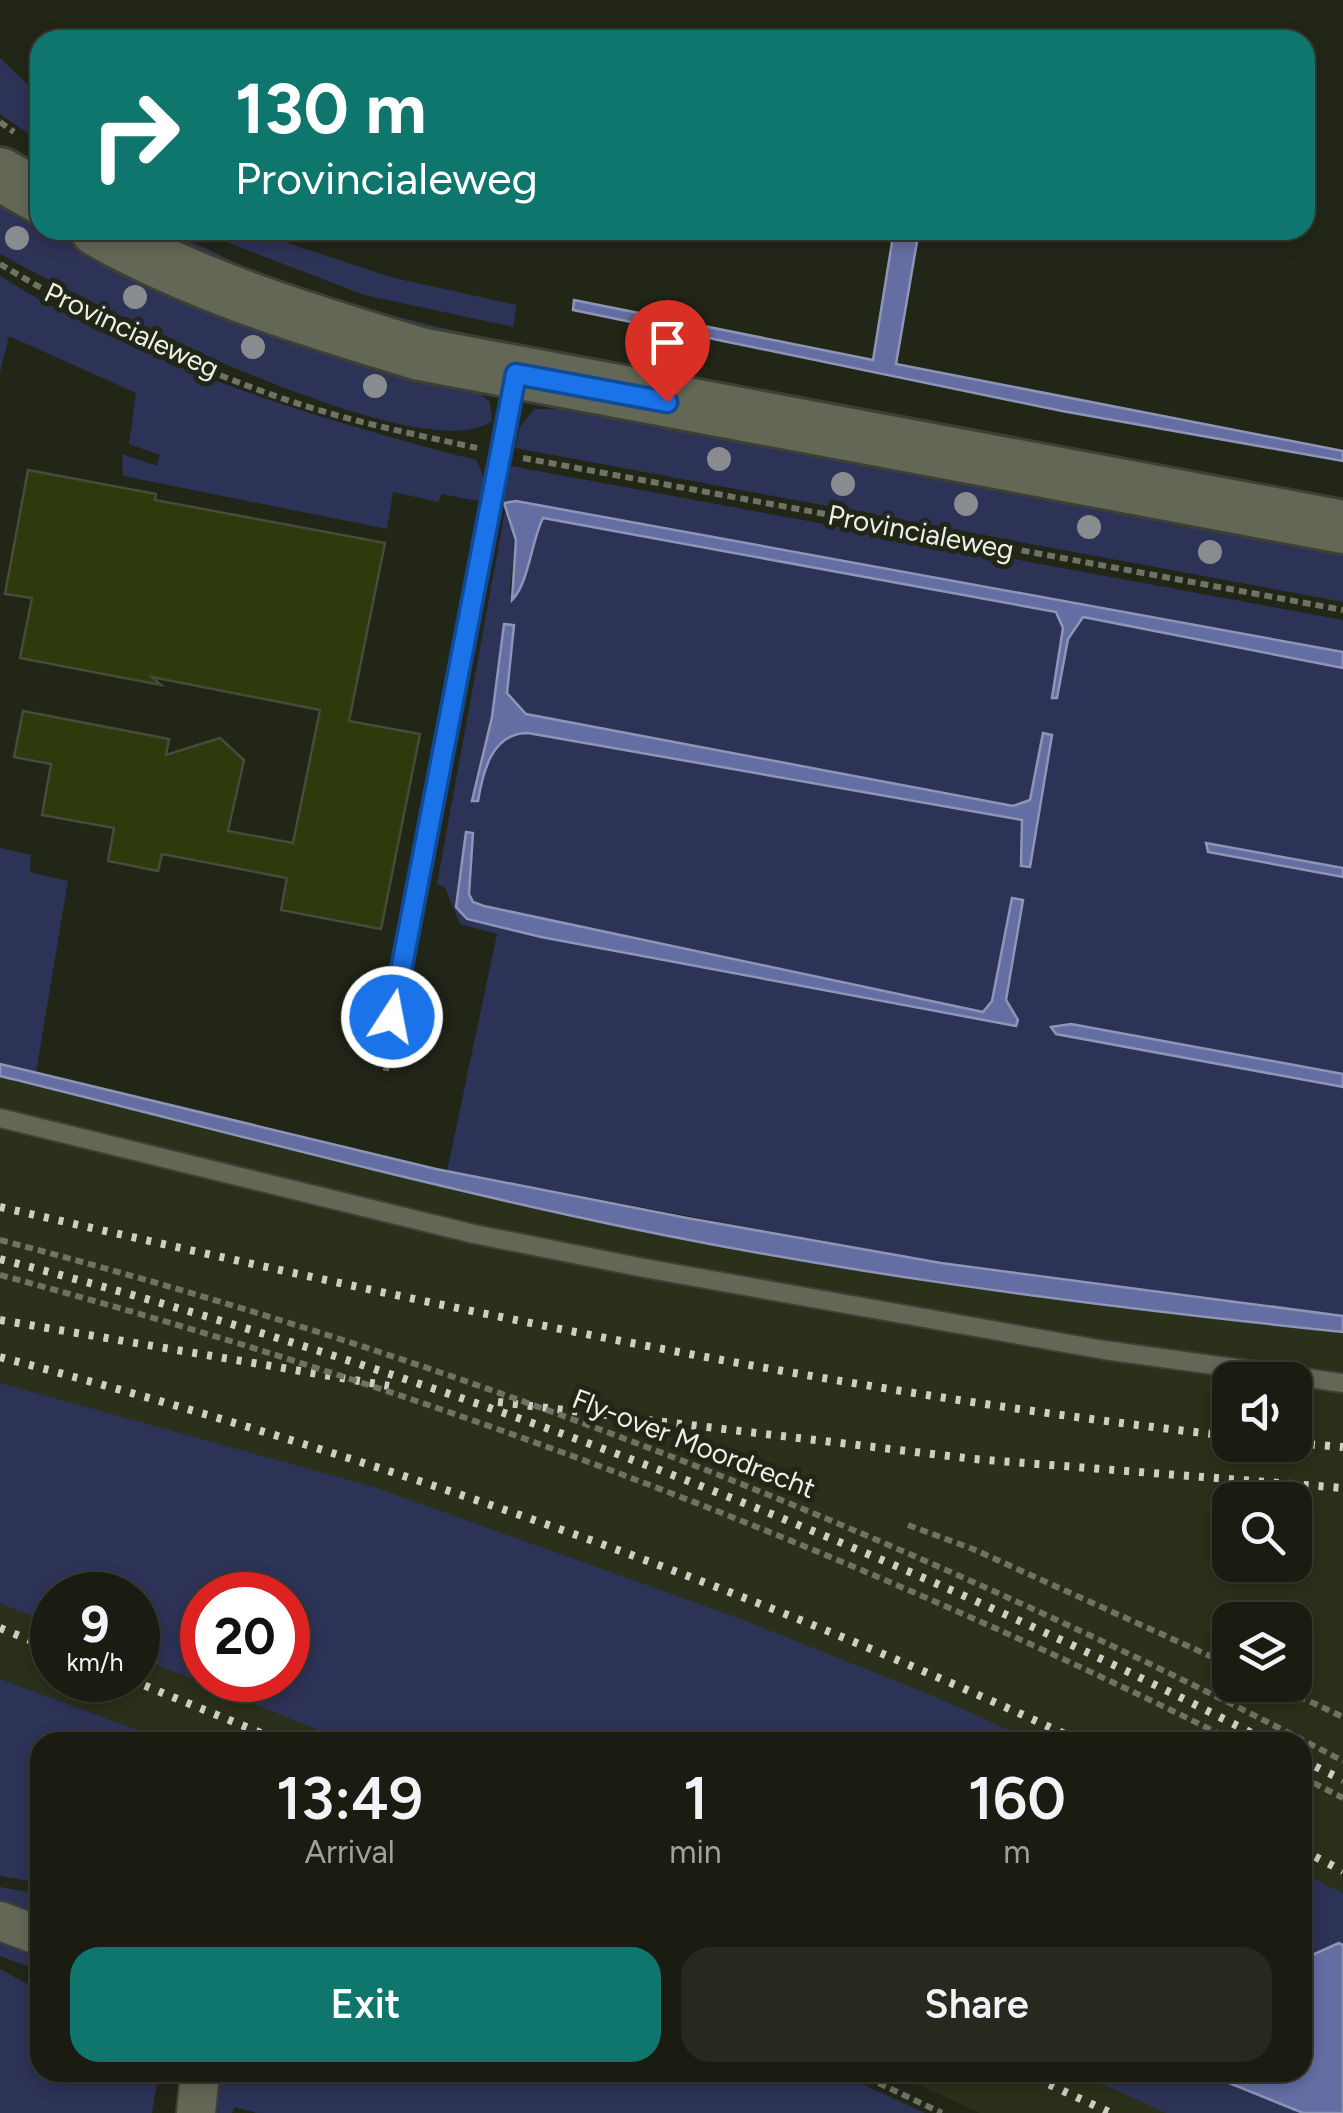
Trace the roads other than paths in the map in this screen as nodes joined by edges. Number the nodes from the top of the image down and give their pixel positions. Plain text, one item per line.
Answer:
1 (0, 174) edge
2 (30, 192) edge
3 (119, 240) edge
4 (516, 374) junction
5 (1343, 526) edge
6 (392, 1017) dead end
7 (0, 1118) edge
8 (1343, 1383) edge
9 (0, 1921) edge
10 (30, 1932) edge
11 (199, 2082) edge
12 (196, 2113) edge

1 - 2 main road
3 - 4 main road
4 - 5 main road
4 - 6 lane
7 - 8 lane
9 - 10 street
11 - 12 street

